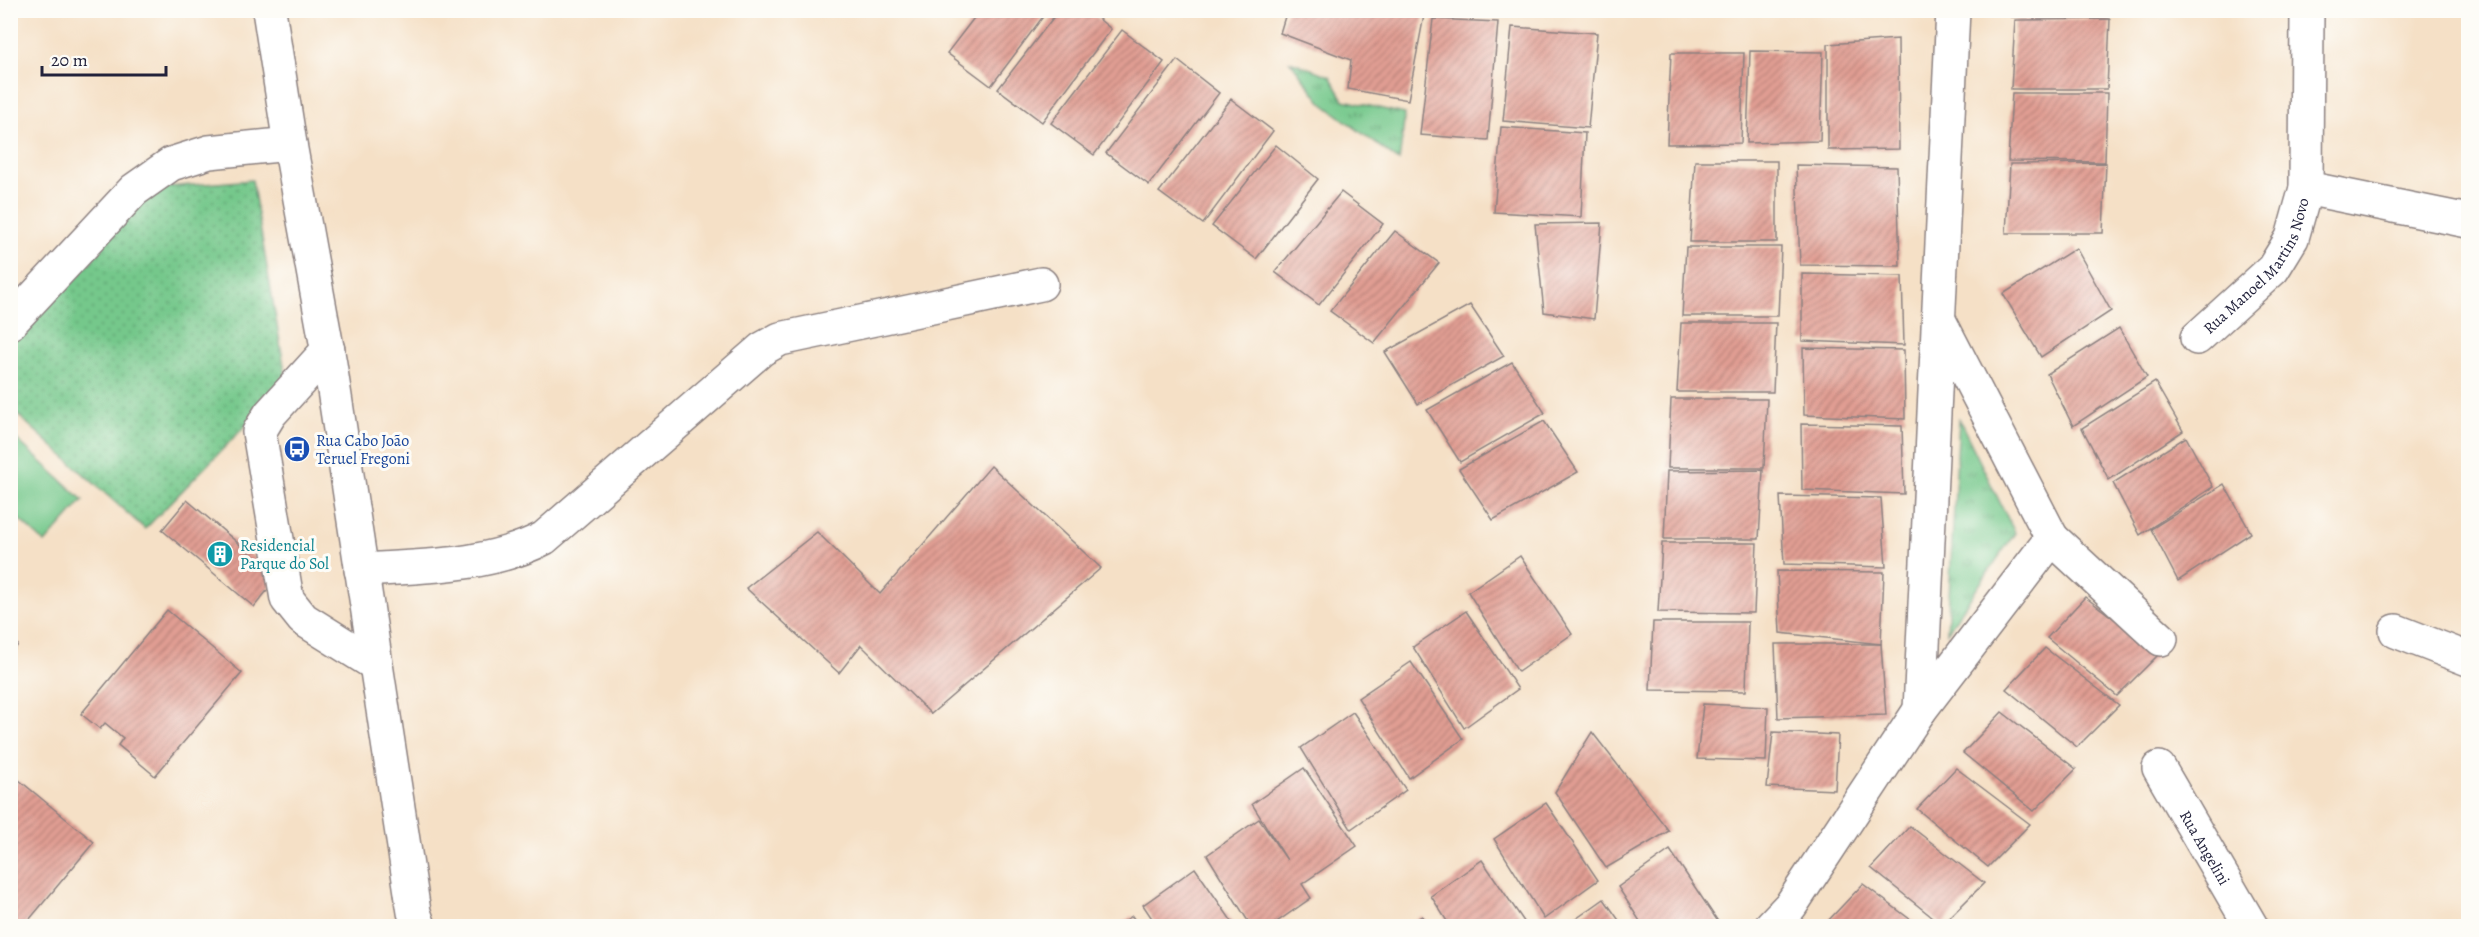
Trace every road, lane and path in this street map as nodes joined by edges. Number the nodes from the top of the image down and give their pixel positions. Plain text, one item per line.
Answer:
1 (269, 10) edge
2 (1953, 10) edge
3 (2307, 10) edge
4 (290, 144) junction
5 (2306, 188) junction
6 (2469, 221) edge
7 (1041, 284) dead end
8 (1939, 320) junction
9 (10, 323) edge
10 (2197, 338) dead end
11 (328, 350) junction
12 (2052, 538) junction
13 (362, 570) junction
14 (2396, 631) dead end
15 (2162, 639) dead end
16 (2469, 659) edge
17 (375, 664) junction
18 (1920, 710) junction
19 (2159, 768) dead end
20 (412, 922) edge
21 (1771, 927) edge
22 (2251, 927) edge

1 - 4 street
2 - 8 street
3 - 5 street, Rua Manoel Martins Novo
4 - 9 street
4 - 11 street
5 - 6 street, Rua Manoel Martins Novo
5 - 10 street, Rua Manoel Martins Novo
7 - 13 street
8 - 12 street
8 - 18 street
11 - 13 street
11 - 17 street
12 - 15 street
12 - 18 street
13 - 17 street
14 - 16 street
17 - 20 street
18 - 21 street
19 - 22 street, Rua Angelini

